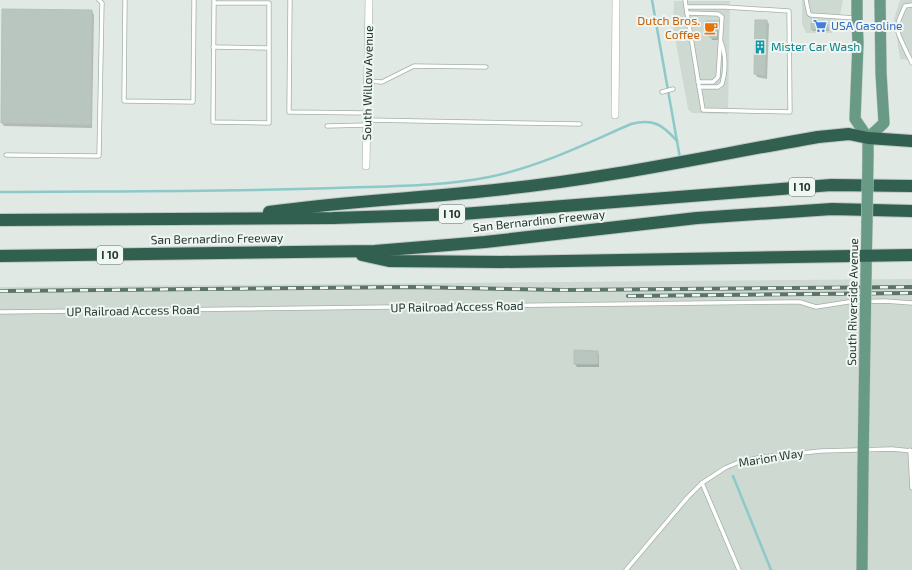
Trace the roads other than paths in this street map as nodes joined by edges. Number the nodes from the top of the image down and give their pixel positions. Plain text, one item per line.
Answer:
1 (99, 0) edge
2 (126, 0) edge
3 (194, 0) edge
4 (290, 0) edge
5 (369, 0) edge
6 (616, 0) edge
7 (685, 0) edge
8 (806, 0) edge
9 (857, 0) edge
10 (880, 0) edge
11 (214, 1) edge
12 (912, 5) edge
13 (686, 7) junction
14 (687, 13) junction
15 (857, 18) junction
16 (880, 29) junction
17 (897, 29) junction
18 (721, 41) junction
19 (214, 47) junction
20 (269, 48) junction
21 (906, 52) junction
22 (912, 52) edge
23 (912, 63) edge
24 (486, 67) dead end
25 (368, 81) junction
26 (698, 82) junction
27 (699, 87) junction
28 (673, 89) dead end
29 (662, 92) dead end
30 (615, 115) dead end
31 (367, 120) junction
32 (580, 124) dead end
33 (327, 126) dead end
34 (868, 138) junction
35 (912, 140) edge
36 (6, 155) dead end
37 (366, 166) dead end
38 (912, 186) edge
39 (912, 211) edge
40 (224, 219) junction
41 (0, 220) edge
42 (349, 252) junction
43 (912, 255) edge
44 (0, 256) edge
45 (867, 256) junction
46 (912, 303) edge
47 (0, 312) edge
48 (911, 450) edge
49 (702, 483) junction
50 (912, 488) edge
51 (626, 570) edge
52 (739, 570) edge
53 (862, 570) edge

1 - 36 lane
2 - 3 lane
4 - 31 lane
5 - 25 street, South Willow Avenue
6 - 30 street
7 - 13 lane
8 - 15 lane
9 - 15 main road
10 - 16 main road
11 - 19 lane
11 - 20 lane
12 - 17 lane
13 - 14 lane
13 - 27 lane
14 - 18 lane
14 - 26 lane
15 - 34 main road
16 - 17 lane
16 - 34 main road
17 - 21 lane
18 - 26 lane
18 - 27 lane
19 - 20 lane
19 - 20 lane
21 - 22 lane
21 - 23 lane
24 - 25 lane
25 - 31 street, South Willow Avenue
26 - 27 lane
28 - 29 lane
31 - 32 lane
31 - 33 lane
31 - 37 street, South Willow Avenue
34 - 35 highway
34 - 40 highway
34 - 45 main road, South Riverside Avenue, bridge
38 - 40 highway, San Bernardino Freeway / I 10
39 - 42 highway, San Bernardino Freeway / I 10
40 - 41 highway, San Bernardino Freeway / I 10
42 - 44 highway, San Bernardino Freeway / I 10
42 - 45 highway
43 - 45 highway
45 - 53 main road, South Riverside Avenue, bridge
46 - 47 lane, UP Railroad Access Road
48 - 49 lane, Marion Way
48 - 50 lane
49 - 51 lane, Marion Way
49 - 52 lane

